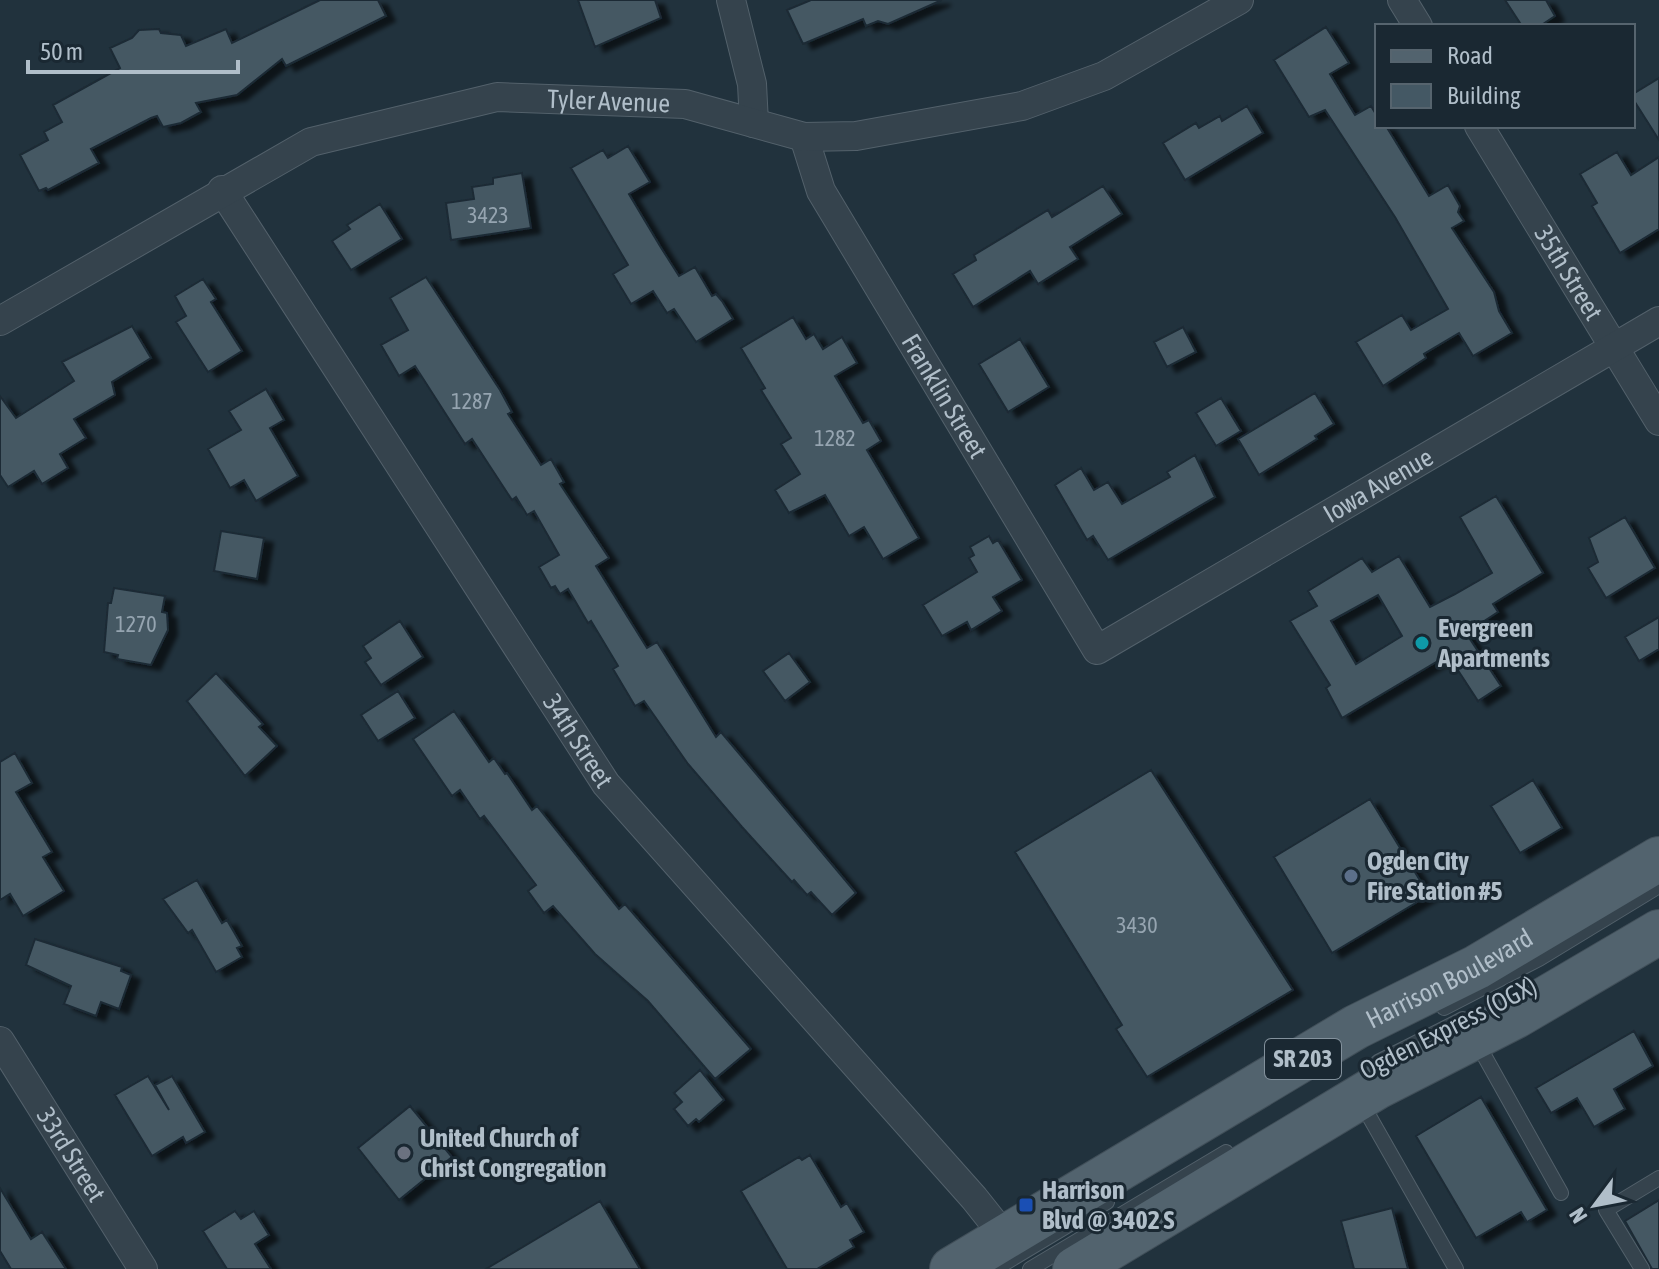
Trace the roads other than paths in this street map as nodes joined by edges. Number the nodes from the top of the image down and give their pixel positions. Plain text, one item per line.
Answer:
1 (731, 0) edge
2 (1239, 0) edge
3 (1402, 0) edge
4 (1417, 24) edge
5 (754, 123) junction
6 (1480, 128) edge
7 (804, 137) junction
8 (222, 190) junction
9 (0, 321) edge
10 (1659, 321) edge
11 (1615, 348) junction
12 (1659, 421) edge
13 (1097, 650) joint
14 (1659, 859) edge
15 (1659, 886) edge
16 (1659, 932) edge
17 (1423, 1017) dead end
18 (1476, 1024) junction
19 (0, 1041) edge
20 (1362, 1084) junction
21 (1243, 1142) dead end
22 (1659, 1178) edge
23 (1561, 1193) dead end
24 (1119, 1195) dead end
25 (1010, 1258) edge
26 (143, 1269) edge
27 (952, 1269) edge
28 (1075, 1269) edge
29 (1456, 1269) edge
30 (1642, 1269) edge

1 - 5 street
2 - 7 street, Tyler Avenue
3 - 4 street
5 - 7 street, Tyler Avenue
5 - 8 street, Tyler Avenue
6 - 11 street, 35th Street
7 - 13 street, Franklin Street
8 - 9 street, Tyler Avenue
8 - 25 street, 34th Street
10 - 11 street, Iowa Avenue
11 - 12 street, 35th Street
11 - 13 street, Iowa Avenue
14 - 25 main road, Harrison Boulevard / SR 203
15 - 17 lane, Ogden Express (OGX)
16 - 18 main road, SR 203
18 - 20 main road, SR 203
18 - 23 lane
19 - 26 street, 33rd Street
20 - 28 main road, SR 203
20 - 29 lane
21 - 25 lane
22 - 30 lane
24 - 25 lane
25 - 27 main road, Harrison Boulevard / SR 203

